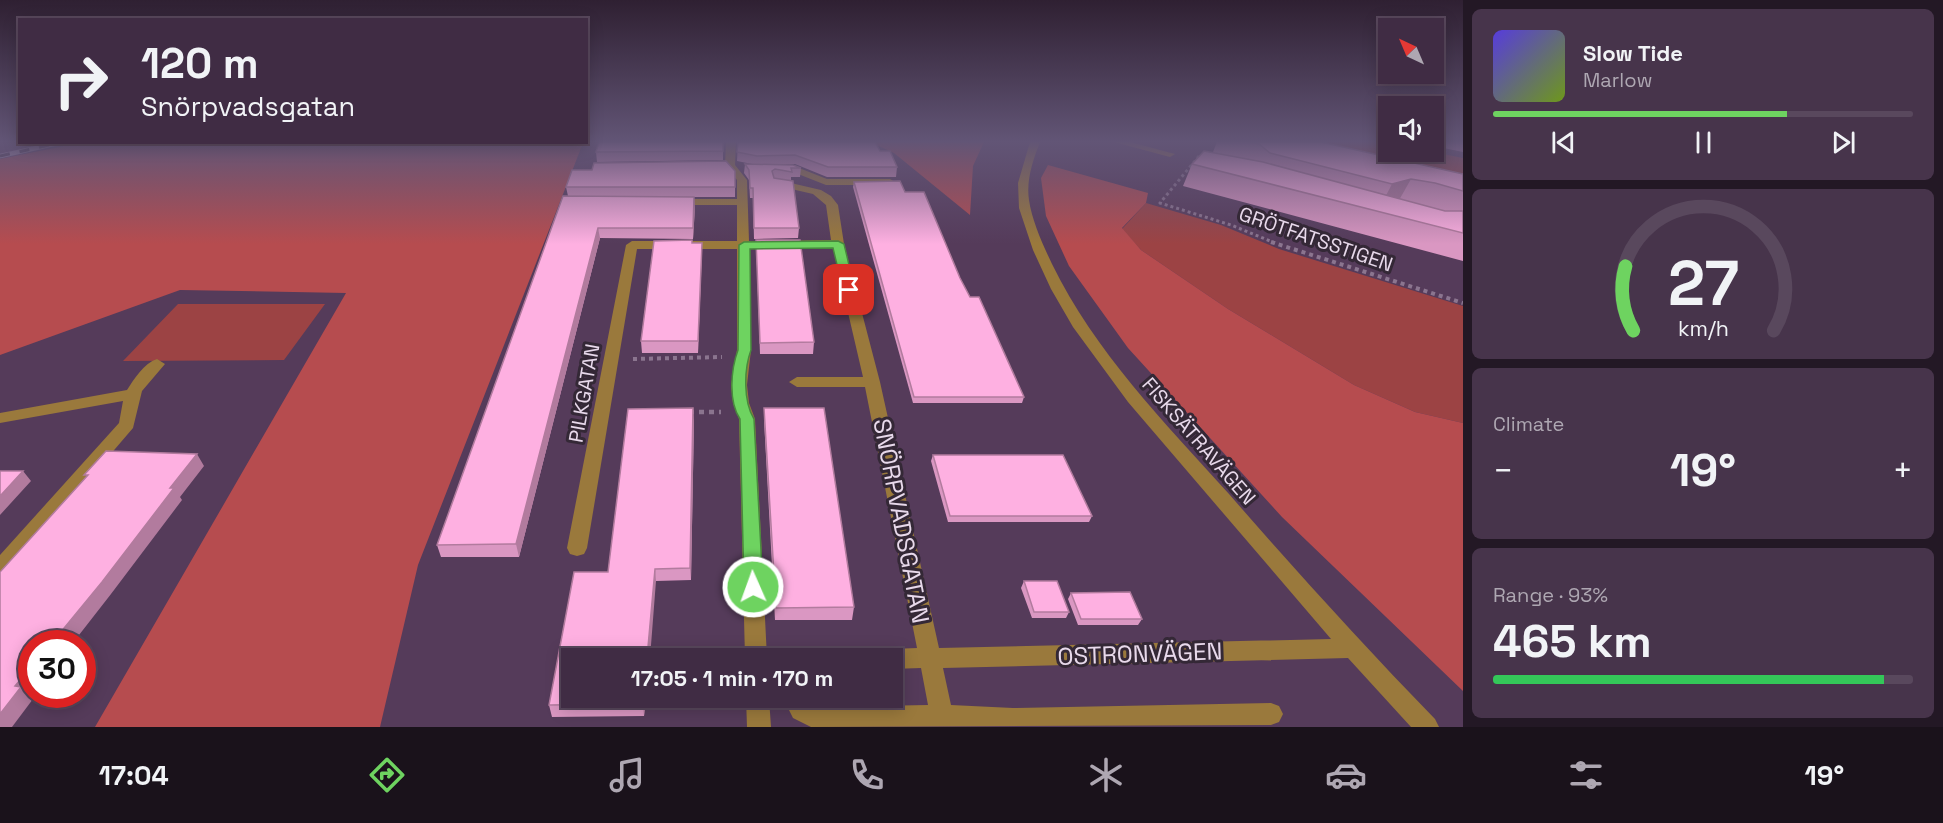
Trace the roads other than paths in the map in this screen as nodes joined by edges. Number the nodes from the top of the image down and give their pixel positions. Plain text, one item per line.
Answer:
1 (737, 176) edge
2 (810, 176) edge
3 (1026, 176) edge
4 (897, 182) edge
5 (778, 183) edge
6 (660, 202) edge
7 (742, 202) junction
8 (838, 244) junction
9 (744, 245) junction
10 (157, 364) dead end
11 (797, 382) dead end
12 (873, 382) junction
13 (131, 394) junction
14 (0, 418) edge
15 (577, 548) dead end
16 (0, 569) edge
17 (756, 648) edge
18 (1351, 648) junction
19 (903, 659) edge
20 (929, 660) junction
21 (758, 708) edge
22 (801, 708) edge
23 (1271, 714) dead end
24 (942, 716) junction
25 (759, 727) edge
26 (1427, 727) edge

1 - 7 street
2 - 4 street
3 - 18 street, FISKSÄTRAVÄGEN
5 - 8 street, SNÖRPVADSGATAN
6 - 7 street
7 - 9 street
8 - 9 street
8 - 12 street, SNÖRPVADSGATAN
9 - 15 street, PILKGATAN
9 - 17 street
10 - 13 street
11 - 12 street
12 - 20 street, SNÖRPVADSGATAN
13 - 14 street
13 - 16 street
18 - 20 street, OSTRONVÄGEN
18 - 26 street, FISKSÄTRAVÄGEN
19 - 20 street, OSTRONVÄGEN
20 - 24 street
21 - 25 street
22 - 24 street
23 - 24 street

